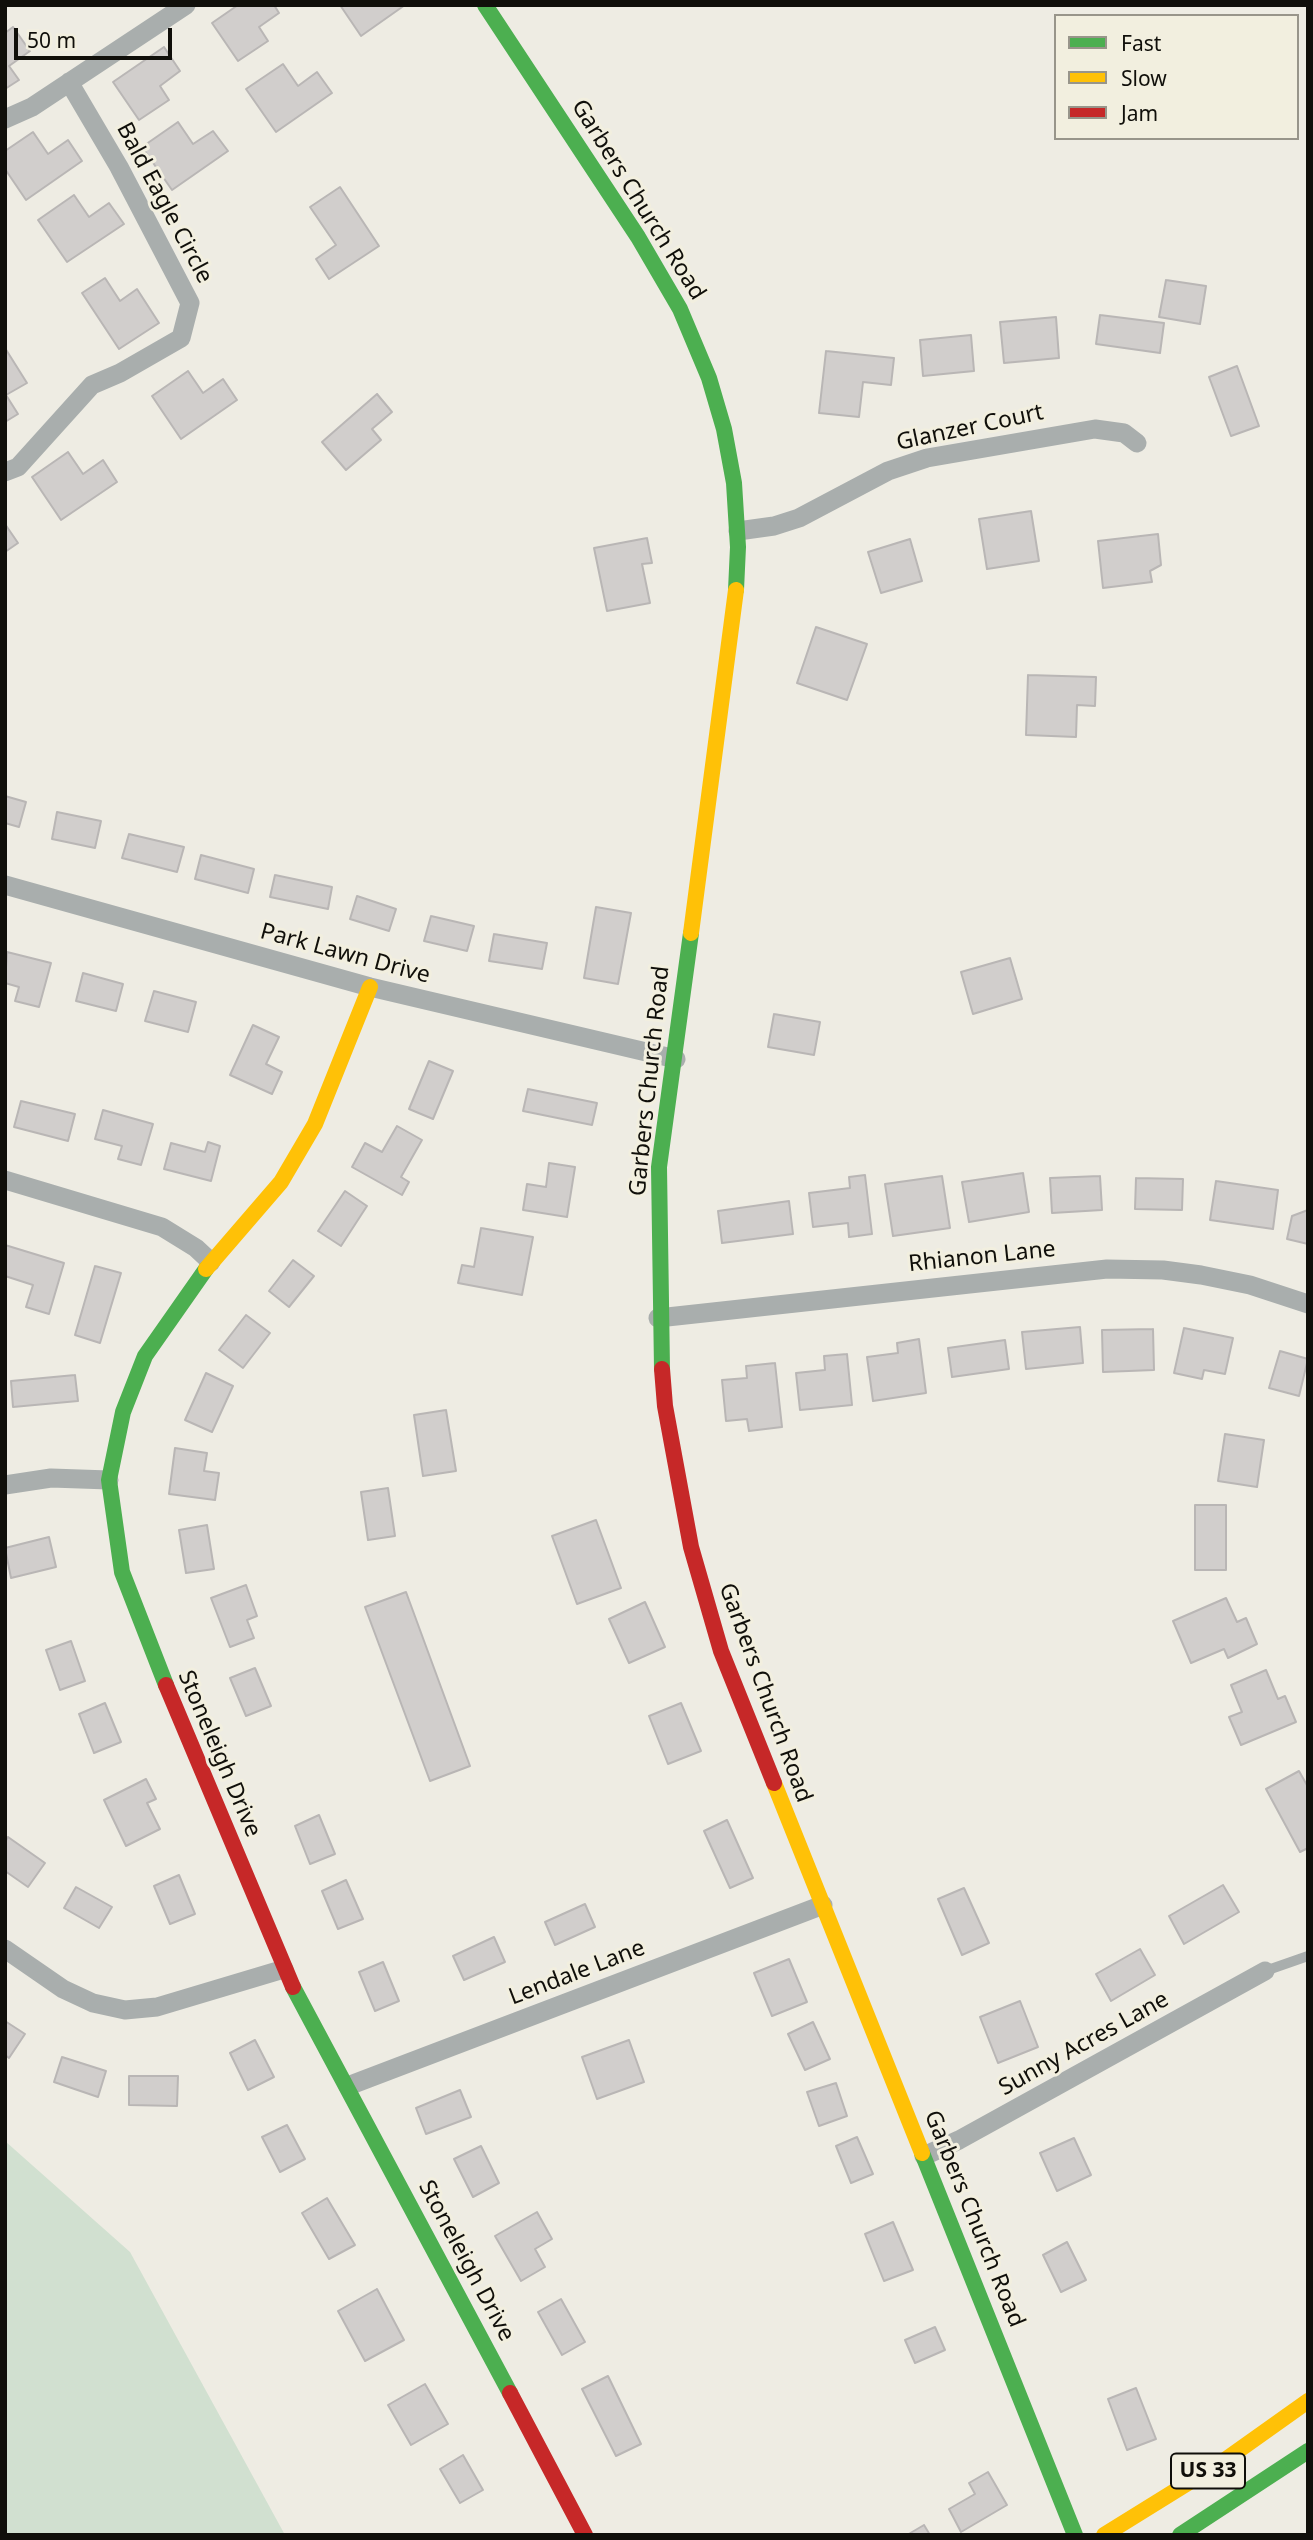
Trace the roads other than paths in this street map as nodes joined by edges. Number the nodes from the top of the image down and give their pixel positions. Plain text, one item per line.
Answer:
1 (186, 5) edge
2 (485, 5) edge
3 (69, 82) junction
4 (5, 119) edge
5 (1137, 443) dead end
6 (5, 472) edge
7 (738, 531) junction
8 (5, 885) edge
9 (370, 987) junction
10 (676, 1059) junction
11 (5, 1180) edge
12 (211, 1262) junction
13 (1308, 1304) edge
14 (658, 1318) junction
15 (109, 1480) junction
16 (5, 1485) edge
17 (823, 1905) junction
18 (5, 1948) edge
19 (1308, 1956) edge
20 (284, 1969) junction
21 (1265, 1971) joint
22 (348, 2086) junction
23 (924, 2156) junction
24 (1308, 2402) edge
25 (1308, 2451) edge
26 (585, 2535) edge
27 (1075, 2535) edge
28 (1104, 2535) edge
29 (1180, 2535) edge

1 - 3 street
2 - 7 street, Garbers Church Road
3 - 4 street
3 - 6 street, Bald Eagle Circle
5 - 7 street, Glanzer Court
7 - 10 street, Garbers Church Road
8 - 9 street, Park Lawn Drive
9 - 10 street, Park Lawn Drive
9 - 12 street, Stoneleigh Drive
10 - 14 street, Garbers Church Road
11 - 12 street
12 - 15 street, Stoneleigh Drive
13 - 14 street, Rhianon Lane
14 - 17 street, Garbers Church Road
15 - 16 street
15 - 20 street, Stoneleigh Drive
17 - 22 street, Lendale Lane
17 - 23 street, Garbers Church Road
18 - 20 street
19 - 21 lane
20 - 22 street, Stoneleigh Drive
21 - 23 street, Sunny Acres Lane
22 - 26 street, Stoneleigh Drive
23 - 27 street, Garbers Church Road
24 - 28 street, US 33
25 - 29 street, US 33

